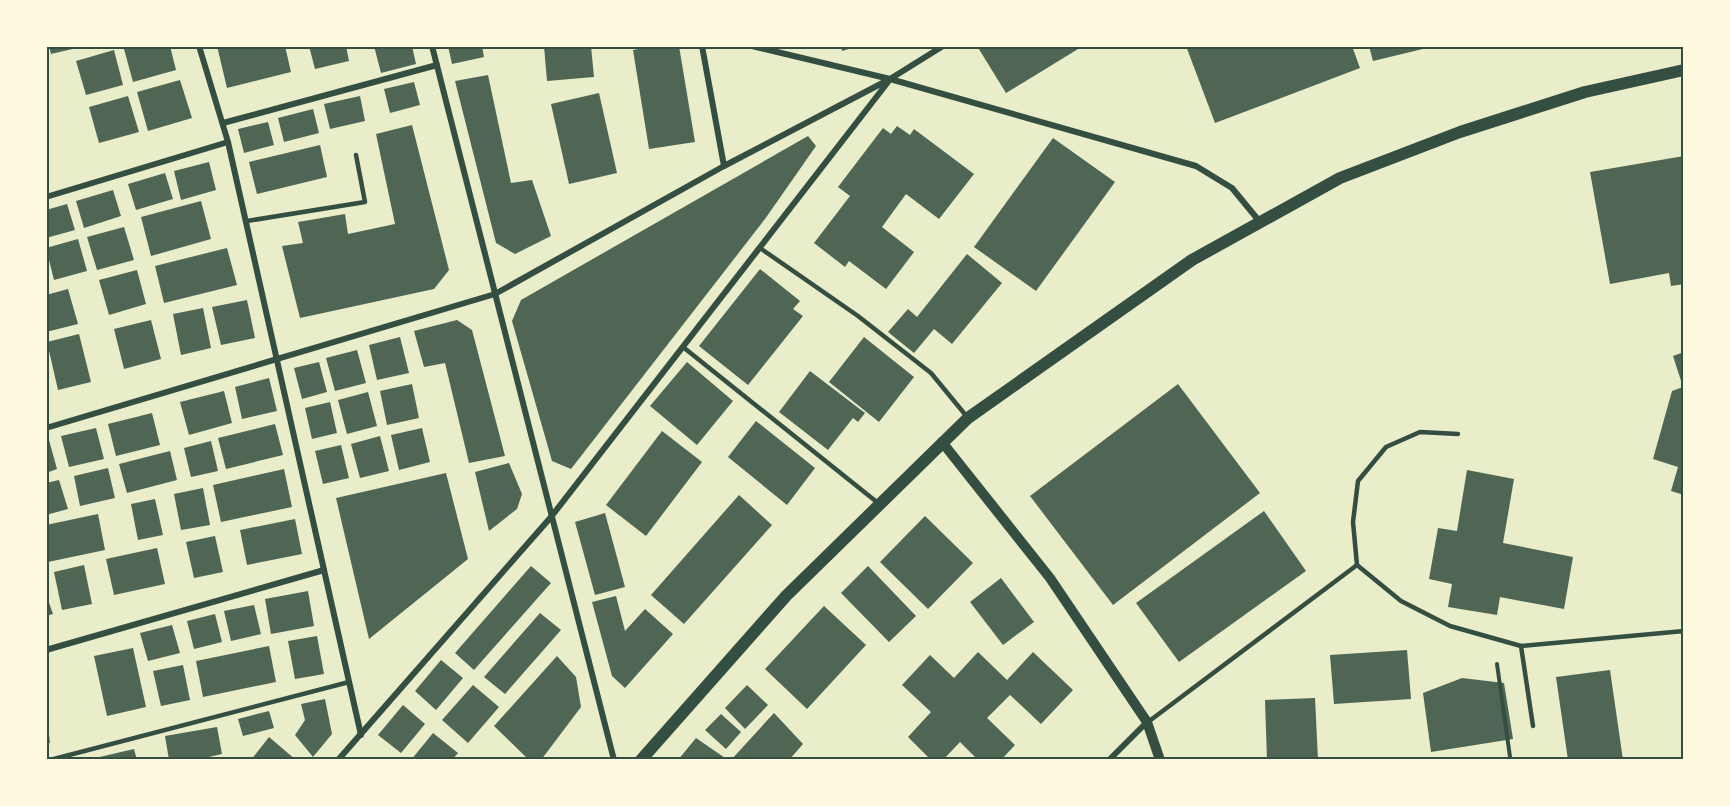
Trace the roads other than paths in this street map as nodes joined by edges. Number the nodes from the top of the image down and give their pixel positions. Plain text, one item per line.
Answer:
1 (199, 46) edge
2 (432, 46) edge
3 (702, 46) edge
4 (752, 46) edge
5 (943, 46) edge
6 (437, 65) junction
7 (1683, 70) edge
8 (890, 79) junction
9 (223, 123) junction
10 (228, 142) junction
11 (356, 155) dead end
12 (724, 166) junction
13 (46, 197) edge
14 (247, 222) junction
15 (1260, 222) junction
16 (760, 248) junction
17 (495, 294) junction
18 (683, 347) junction
19 (279, 360) junction
20 (968, 418) junction
21 (46, 428) edge
22 (1458, 434) dead end
23 (942, 442) junction
24 (878, 503) junction
25 (551, 517) junction
26 (1357, 565) junction
27 (324, 570) junction
28 (1683, 631) edge
29 (1521, 646) junction
30 (46, 650) edge
31 (349, 682) junction
32 (1148, 722) junction
33 (1533, 726) dead end
34 (361, 735) junction
35 (50, 759) edge
36 (338, 759) edge
37 (614, 759) edge
38 (641, 759) edge
39 (1109, 759) edge
40 (1160, 759) edge

1 - 9 street
2 - 6 street
3 - 12 street
4 - 8 street
5 - 8 street
6 - 9 street
6 - 17 street
7 - 15 main road
8 - 12 street
8 - 15 street
8 - 16 street
9 - 10 street
10 - 13 street
10 - 14 street
11 - 14 lane
12 - 17 street
14 - 19 street
15 - 20 main road
16 - 18 street
16 - 20 lane
17 - 19 street
17 - 25 street
18 - 24 lane
18 - 25 street
19 - 21 street
19 - 27 street
20 - 23 main road
22 - 26 lane
23 - 24 main road
23 - 32 street
24 - 38 main road
25 - 34 street
25 - 37 street
26 - 29 lane
26 - 32 lane
27 - 30 street
27 - 31 street
28 - 29 lane
29 - 33 lane
31 - 34 street
31 - 35 lane
32 - 39 street
32 - 40 street
34 - 36 street

